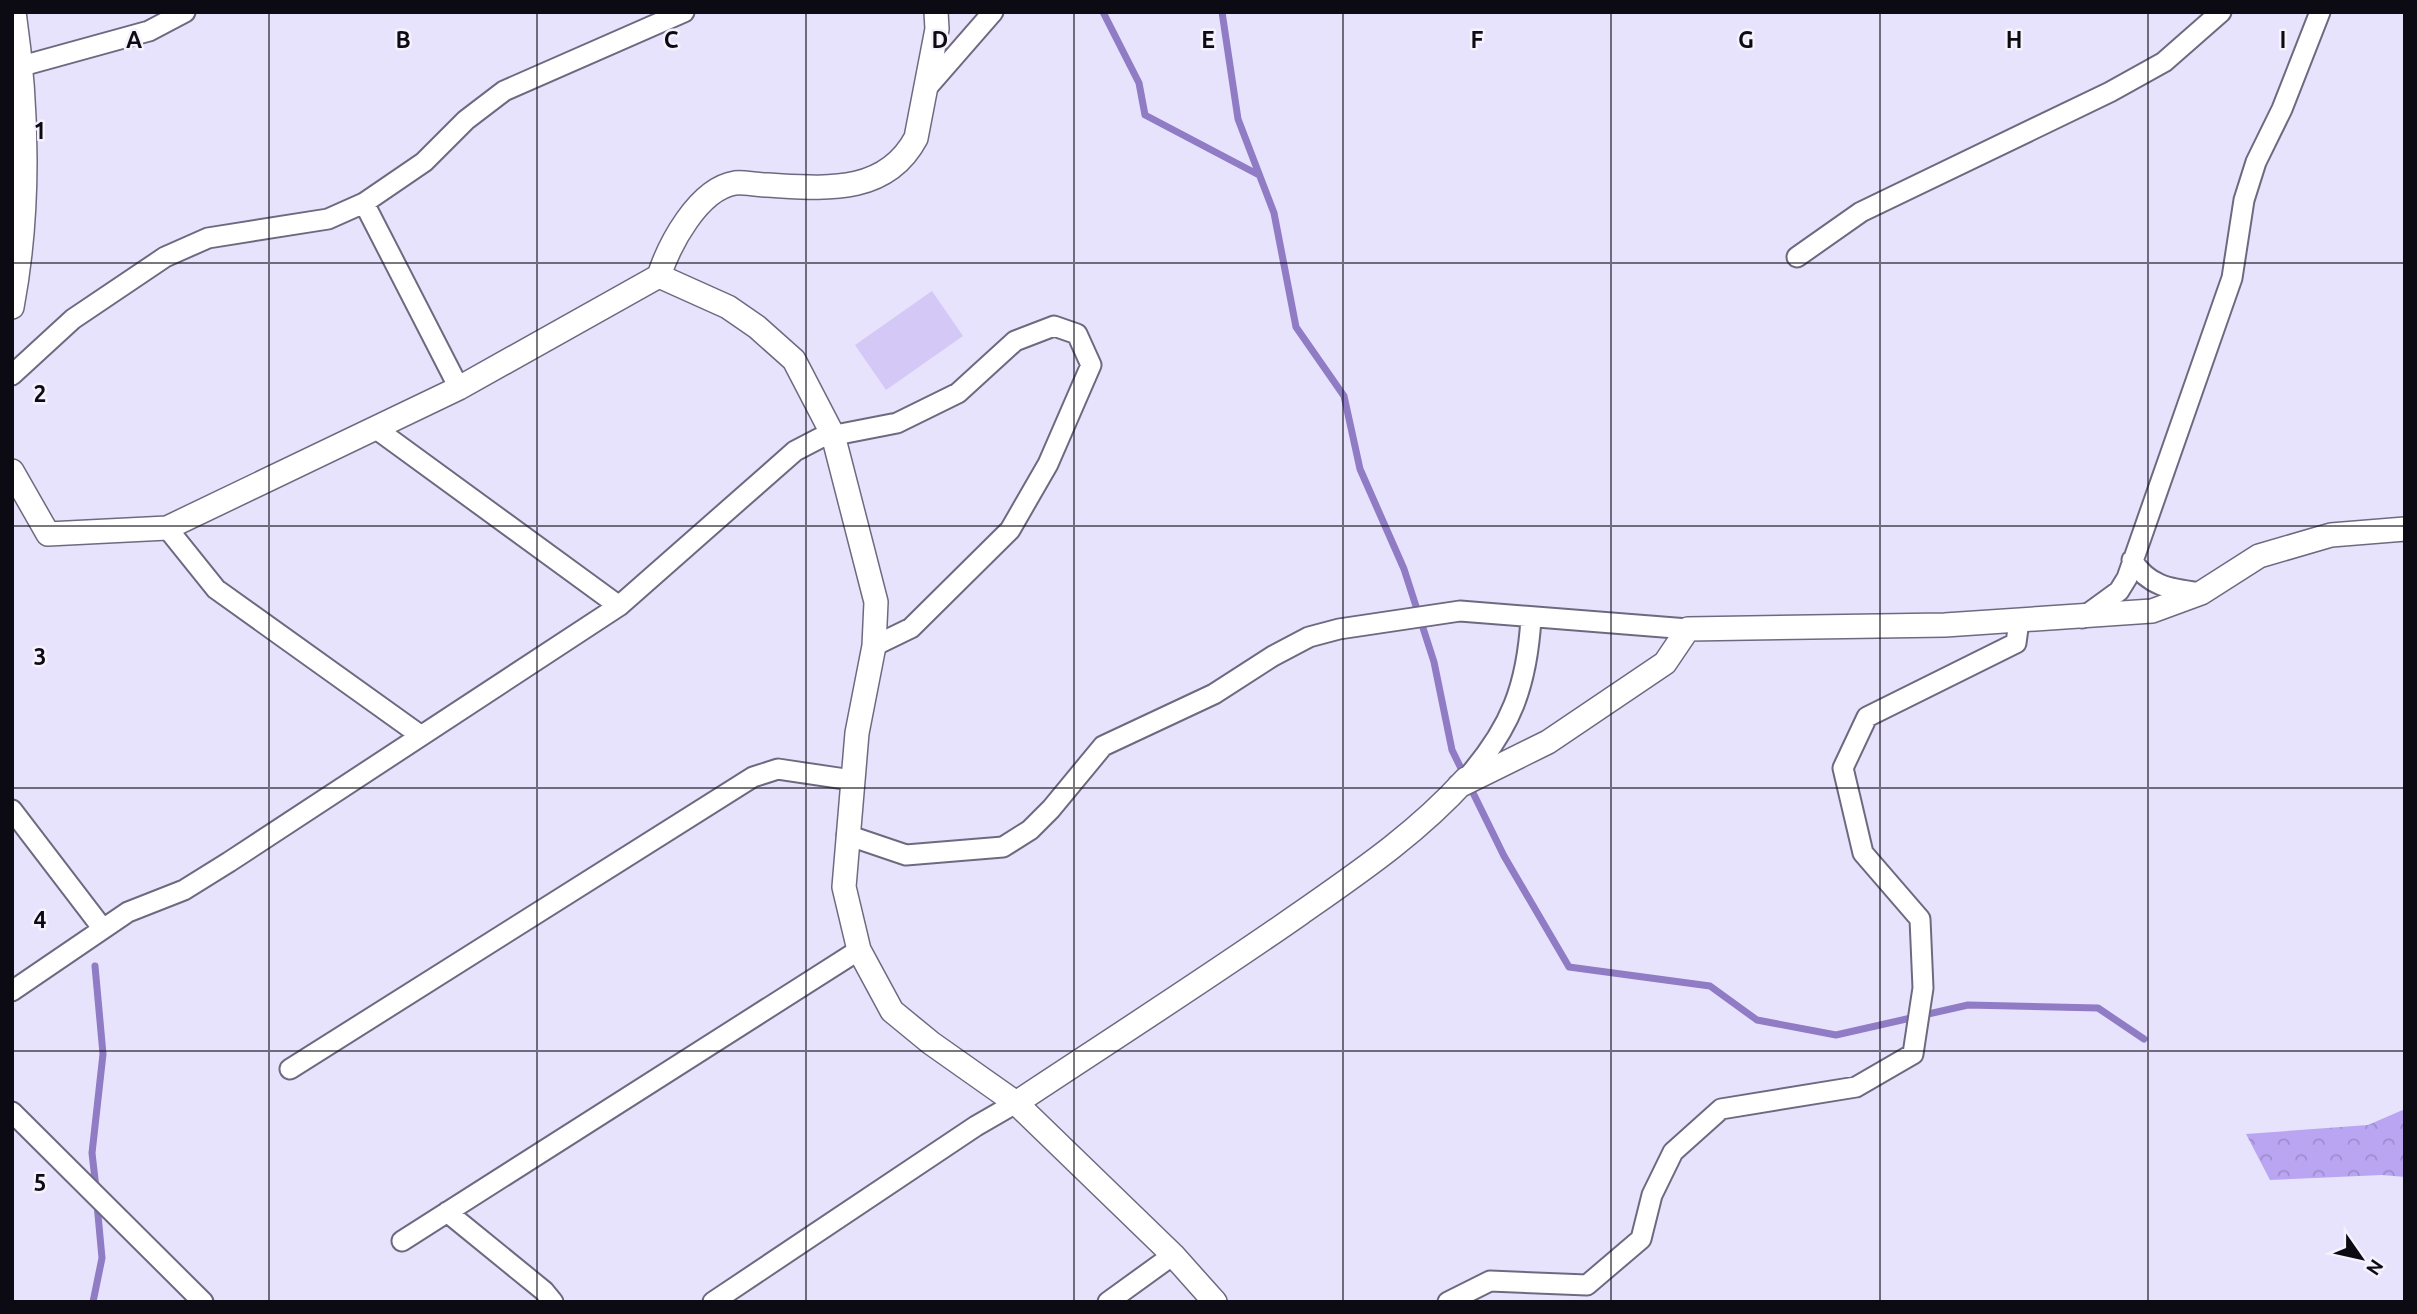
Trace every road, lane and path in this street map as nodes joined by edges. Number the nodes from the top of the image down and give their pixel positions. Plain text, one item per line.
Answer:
1 (14, 12) edge
2 (186, 12) edge
3 (684, 12) edge
4 (936, 12) edge
5 (993, 12) edge
6 (2221, 12) edge
7 (2331, 12) edge
8 (2317, 19) edge
9 (22, 66) junction
10 (925, 90) junction
11 (364, 203) junction
12 (1797, 257) dead end
13 (659, 276) junction
14 (12, 307) edge
15 (12, 375) edge
16 (459, 388) junction
17 (375, 428) junction
18 (833, 435) junction
19 (12, 471) edge
20 (167, 528) junction
21 (2405, 529) edge
22 (2132, 560) junction
23 (2201, 593) junction
24 (619, 606) junction
25 (1531, 618) junction
26 (2081, 618) junction
27 (2019, 621) junction
28 (1688, 629) junction
29 (874, 646) junction
30 (420, 734) junction
31 (852, 780) junction
32 (1463, 783) junction
33 (12, 810) edge
34 (847, 835) junction
35 (103, 929) junction
36 (859, 950) junction
37 (12, 991) edge
38 (290, 1069) dead end
39 (1016, 1102) junction
40 (12, 1112) edge
41 (447, 1212) junction
42 (402, 1241) dead end
43 (1173, 1255) junction
44 (202, 1302) edge
45 (552, 1302) edge
46 (713, 1302) edge
47 (1108, 1302) edge
48 (1215, 1302) edge
49 (1448, 1302) edge

1 - 9 street
2 - 9 street
3 - 11 street
4 - 10 street
5 - 10 street
6 - 12 street
7 - 8 street
8 - 22 street
9 - 14 street
10 - 13 street
11 - 15 street
11 - 16 street
13 - 16 street
13 - 18 street
16 - 17 street
17 - 20 street
17 - 24 street
18 - 24 street
18 - 29 street
18 - 29 street
19 - 20 street
20 - 30 street
21 - 23 street
22 - 23 street
22 - 26 street
23 - 26 street
24 - 30 street
25 - 28 street
25 - 32 street
25 - 34 street
26 - 27 street
27 - 28 street
27 - 49 street
28 - 32 street
29 - 31 street
30 - 35 street
31 - 34 street
31 - 38 street
32 - 39 street
33 - 35 street
34 - 36 street
35 - 37 street
36 - 39 street
36 - 41 street
39 - 43 street
39 - 46 street
40 - 44 street
41 - 42 street
41 - 45 street
43 - 47 street
43 - 48 street

